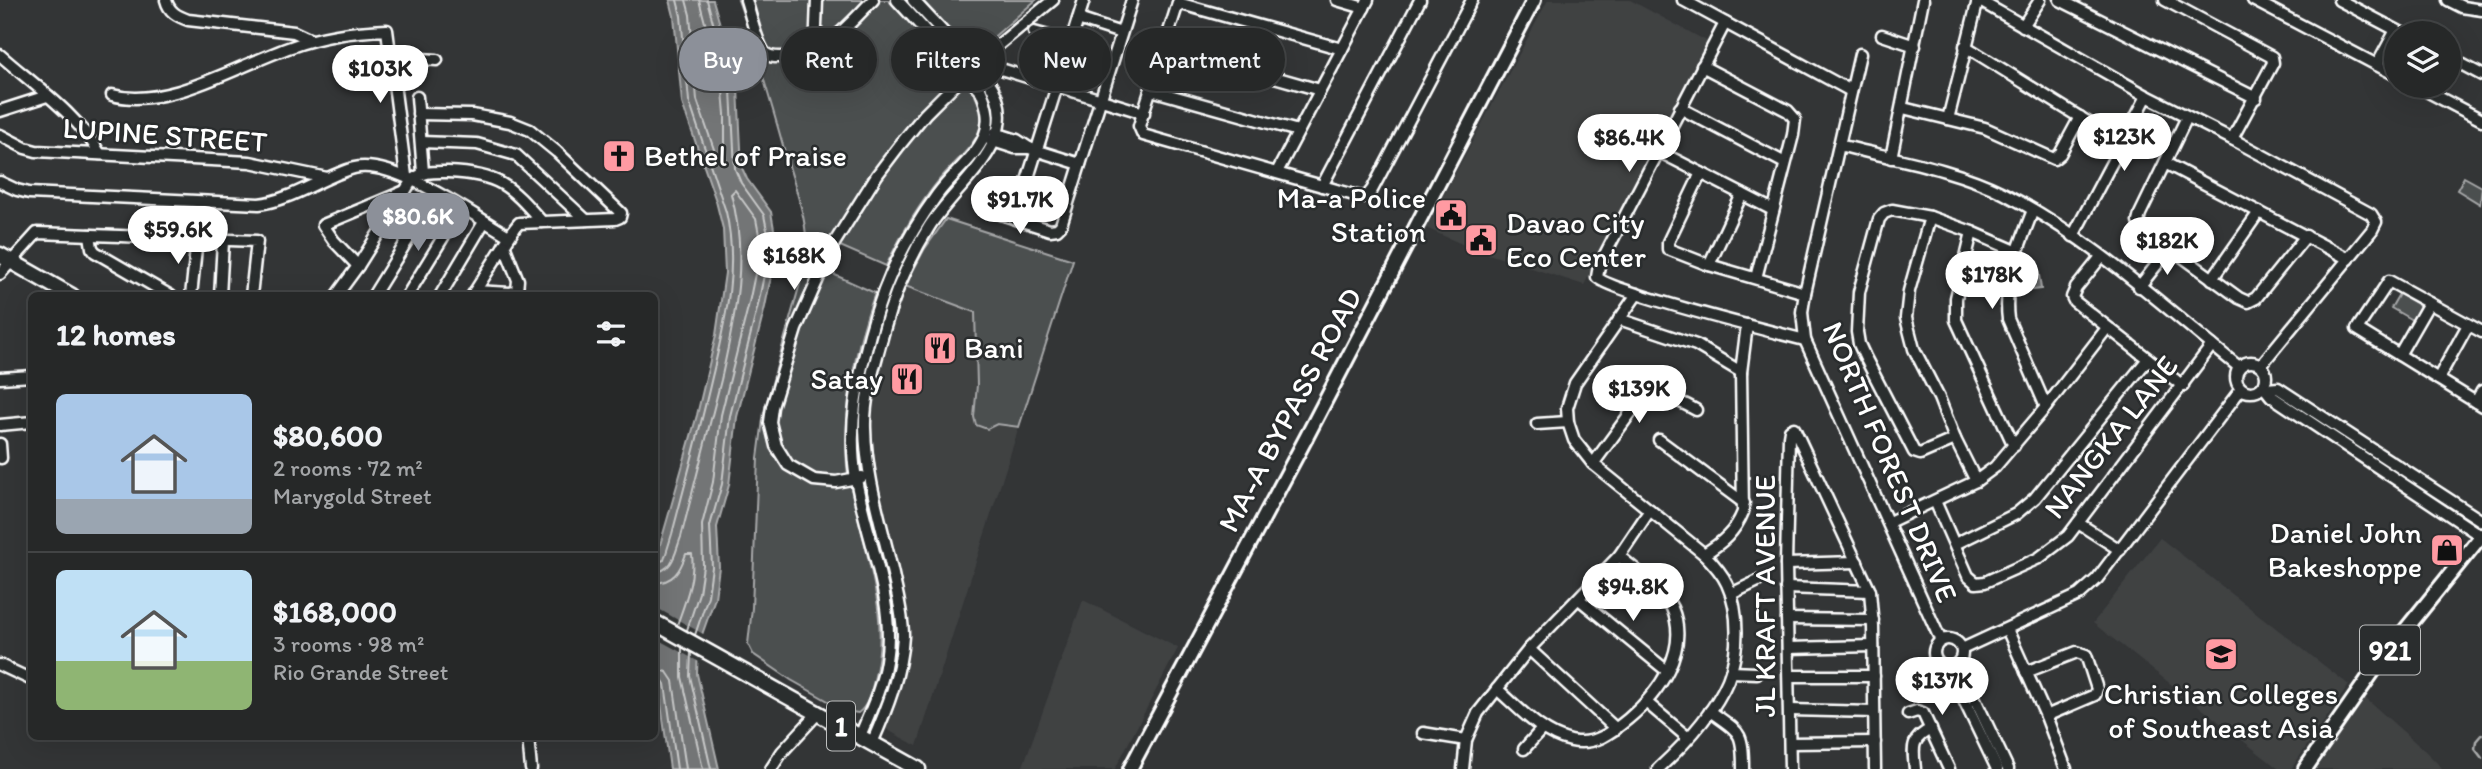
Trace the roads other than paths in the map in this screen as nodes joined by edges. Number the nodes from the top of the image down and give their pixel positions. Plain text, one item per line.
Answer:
1 (166, 0) edge
2 (746, 0) edge
3 (817, 0) edge
4 (873, 0) edge
5 (897, 0) edge
6 (913, 0) edge
7 (1053, 0) edge
8 (1084, 0) edge
9 (1132, 0) edge
10 (1337, 0) edge
11 (1420, 0) edge
12 (1472, 0) edge
13 (1534, 0) edge
14 (1683, 0) edge
15 (1923, 0) edge
16 (1979, 0) edge
17 (2040, 0) edge
18 (2060, 0) edge
19 (2165, 0) edge
20 (2253, 0) edge
21 (2339, 0) edge
22 (2448, 0) edge
23 (1179, 1) edge
24 (1366, 4) edge
25 (2482, 10) edge
26 (1078, 19) junction
27 (1725, 23) junction
28 (2384, 24) edge
29 (2023, 26) junction
30 (816, 28) edge
31 (844, 28) edge
32 (923, 28) edge
33 (939, 28) edge
34 (1075, 28) edge
35 (1171, 28) edge
36 (1121, 33) junction
37 (1882, 36) dead end
38 (1005, 39) edge
39 (311, 40) junction
40 (1915, 46) junction
41 (1965, 46) junction
42 (1342, 49) junction
43 (1860, 54) dead end
44 (2384, 54) edge
45 (781, 56) edge
46 (389, 57) junction
47 (437, 60) dead end
48 (3, 61) edge
49 (2461, 64) edge
50 (2377, 65) junction
51 (1702, 66) junction
52 (2384, 69) edge
53 (2482, 75) edge
54 (1285, 80) edge
55 (1320, 90) junction
56 (948, 91) edge
57 (981, 91) edge
58 (996, 91) edge
59 (1055, 91) edge
60 (1073, 91) edge
61 (1151, 91) edge
62 (1155, 91) edge
63 (1851, 91) junction
64 (112, 95) dead end
65 (47, 96) junction
66 (2147, 96) junction
67 (417, 97) dead end
68 (2256, 98) junction
69 (2440, 98) edge
70 (1101, 100) junction
71 (1680, 108) junction
72 (1903, 108) junction
73 (0, 111) edge
74 (1144, 113) junction
75 (418, 114) junction
76 (2080, 117) junction
77 (2187, 117) junction
78 (1948, 119) junction
79 (2482, 120) edge
80 (1298, 131) junction
81 (985, 134) junction
82 (0, 135) edge
83 (997, 138) junction
84 (2232, 139) junction
85 (421, 142) junction
86 (2123, 144) junction
87 (1839, 145) junction
88 (1033, 149) junction
89 (1658, 151) junction
90 (100, 154) junction
91 (1891, 158) junction
92 (1785, 163) junction
93 (2165, 163) junction
94 (1080, 164) junction
95 (423, 172) junction
96 (1277, 172) junction
97 (1701, 173) junction
98 (328, 178) junction
99 (409, 178) junction
100 (0, 182) edge
101 (1322, 186) junction
102 (405, 191) junction
103 (436, 194) junction
104 (1742, 194) junction
105 (461, 208) junction
106 (982, 208) dead end
107 (1773, 210) junction
108 (2033, 210) junction
109 (2259, 212) junction
110 (1930, 218) junction
111 (1015, 219) junction
112 (586, 220) junction
113 (484, 222) junction
114 (542, 222) junction
115 (1972, 232) junction
116 (90, 235) junction
117 (2073, 236) junction
118 (2306, 236) junction
119 (197, 239) junction
120 (223, 241) junction
121 (507, 241) junction
122 (2170, 248) junction
123 (2018, 252) junction
124 (2101, 257) junction
125 (6, 258) edge
126 (2349, 259) junction
127 (1709, 265) junction
128 (358, 266) junction
129 (0, 274) edge
130 (1756, 278) junction
131 (2212, 279) junction
132 (2139, 287) junction
133 (65, 292) edge
134 (164, 292) edge
135 (191, 292) edge
136 (220, 292) edge
137 (251, 292) edge
138 (339, 292) edge
139 (375, 292) edge
140 (409, 292) edge
141 (442, 292) edge
142 (475, 292) edge
143 (512, 292) edge
144 (1805, 293) junction
145 (1637, 294) junction
146 (2429, 303) junction
147 (1619, 319) junction
148 (1747, 325) junction
149 (2468, 325) junction
150 (2107, 328) junction
151 (2482, 332) edge
152 (1805, 340) junction
153 (2212, 345) junction
154 (2399, 355) junction
155 (2148, 359) junction
156 (2260, 365) junction
157 (2239, 367) junction
158 (1741, 372) junction
159 (28, 376) edge
160 (0, 378) edge
161 (2438, 379) junction
162 (858, 380) junction
163 (870, 383) junction
164 (2183, 386) junction
165 (2265, 388) junction
166 (2241, 389) junction
167 (2482, 391) edge
168 (2479, 404) edge
169 (2046, 407) junction
170 (1696, 410) dead end
171 (28, 422) edge
172 (1568, 422) junction
173 (1537, 424) dead end
174 (0, 425) edge
175 (1955, 439) junction
176 (1659, 440) dead end
177 (0, 444) edge
178 (2014, 446) junction
179 (1, 458) edge
180 (1593, 464) junction
181 (2386, 465) junction
182 (869, 476) junction
183 (856, 478) junction
184 (1976, 481) junction
185 (1935, 501) junction
186 (1744, 503) junction
187 (1650, 510) junction
188 (2482, 521) edge
189 (1889, 522) junction
190 (2078, 523) junction
191 (2482, 536) edge
192 (1955, 544) junction
193 (2120, 550) junction
194 (1704, 554) junction
195 (1619, 556) junction
196 (1857, 562) junction
197 (1786, 564) junction
198 (1758, 581) dead end
199 (1786, 588) junction
200 (1870, 591) junction
201 (1731, 594) junction
202 (1579, 599) junction
203 (1787, 619) junction
204 (1873, 620) junction
205 (658, 624) edge
206 (2007, 628) junction
207 (1941, 641) junction
208 (1873, 646) junction
209 (1788, 648) junction
210 (1529, 649) junction
211 (1962, 649) junction
212 (0, 665) edge
213 (1953, 665) junction
214 (1667, 671) junction
215 (1731, 672) junction
216 (2026, 672) junction
217 (1757, 673) dead end
218 (1789, 676) junction
219 (1874, 676) junction
220 (28, 678) edge
221 (1497, 689) junction
222 (1647, 703) junction
223 (1790, 710) junction
224 (1710, 711) junction
225 (1874, 712) junction
226 (818, 713) junction
227 (1908, 714) dead end
228 (2046, 716) junction
229 (1542, 729) junction
230 (1616, 729) junction
231 (1931, 729) junction
232 (1423, 733) dead end
233 (1687, 737) junction
234 (528, 740) edge
235 (866, 740) junction
236 (1466, 740) junction
237 (1875, 742) junction
238 (1790, 743) junction
239 (1524, 749) dead end
240 (1660, 768) edge
241 (531, 769) edge
242 (771, 769) edge
243 (918, 769) edge
244 (1130, 769) edge
245 (1463, 769) edge
246 (1743, 769) edge
247 (1790, 769) edge
248 (1875, 769) edge
249 (1915, 769) edge
250 (1947, 769) edge
251 (1997, 769) edge
252 (2008, 769) edge
253 (2066, 769) edge
254 (2305, 769) edge

1 - 39 street
2 - 45 street
3 - 30 street
4 - 31 street
5 - 32 street
6 - 33 street
7 - 38 street
8 - 26 street
9 - 36 street
10 - 24 street
11 - 101 street
12 - 101 street
13 - 244 main road, MA-A BYPASS ROAD
14 - 27 street
15 - 40 street
16 - 29 street
16 - 41 street
17 - 29 street
18 - 68 street
19 - 68 street
20 - 50 street
21 - 28 street
22 - 25 street
23 - 35 street
23 - 42 street
24 - 42 street
26 - 34 street
26 - 36 street
27 - 51 street
27 - 63 street
29 - 66 street
36 - 70 street
37 - 40 street
39 - 46 street
39 - 64 street
40 - 72 street
41 - 76 street
41 - 78 street
42 - 55 street
43 - 63 street, NORTH FOREST DRIVE
44 - 50 street
46 - 47 street
46 - 99 street
48 - 65 street
49 - 53 street
50 - 52 street
51 - 71 street
51 - 92 street
54 - 55 street
55 - 80 street
56 - 183 street
57 - 81 street
58 - 83 street
59 - 88 street
60 - 70 street
61 - 74 street
62 - 80 street
63 - 87 street, NORTH FOREST DRIVE
65 - 73 street
65 - 90 street
66 - 77 street
66 - 86 street
67 - 75 street
68 - 84 street
69 - 79 street
70 - 74 street
70 - 94 street
71 - 89 street
71 - 92 street
72 - 78 street
72 - 91 street
74 - 96 street
75 - 85 street
75 - 112 street
76 - 78 street
76 - 86 street
77 - 84 street
77 - 93 street
80 - 96 street
81 - 83 street
81 - 162 street
82 - 90 street, LUPINE STREET
83 - 88 street
83 - 163 street
84 - 126 street
85 - 95 street
85 - 112 street
86 - 117 street
87 - 91 street
87 - 144 street, NORTH FOREST DRIVE
88 - 94 street
88 - 111 street
89 - 97 street
89 - 145 street
90 - 98 street, LUPINE STREET
91 - 108 street
92 - 107 street
93 - 109 street
93 - 122 street
94 - 111 street
95 - 99 street
95 - 114 street
96 - 101 street
97 - 104 street
97 - 127 street
98 - 99 street
98 - 100 street
99 - 102 street
99 - 103 street
102 - 128 street
102 - 128 street
103 - 105 street
103 - 139 street
104 - 107 street
104 - 127 street
105 - 113 street
105 - 140 street
106 - 111 street
107 - 130 street
108 - 117 street
108 - 123 street
109 - 118 street
109 - 131 street
110 - 115 street
110 - 175 street
110 - 175 street
112 - 114 street
113 - 121 street
113 - 141 street
114 - 121 street
115 - 123 street
115 - 178 street
116 - 119 street
116 - 125 street
116 - 134 street
117 - 124 street
118 - 126 street
118 - 131 street
119 - 120 street
119 - 135 street
120 - 136 street
120 - 137 street
121 - 142 street
121 - 143 street
122 - 131 street
122 - 132 street
123 - 169 street
124 - 132 street
124 - 150 street
125 - 129 street
125 - 133 highway
126 - 156 street
127 - 130 street
128 - 138 street
130 - 144 street
132 - 153 street
144 - 152 street, NORTH FOREST DRIVE
145 - 147 street
145 - 148 street
146 - 149 street
146 - 154 street
146 - 154 street
147 - 158 street
147 - 172 street
148 - 152 street
148 - 158 street
149 - 151 street
149 - 161 street
150 - 155 street
150 - 169 street
152 - 189 street, NORTH FOREST DRIVE
153 - 157 street
153 - 164 street, NANGKA LANE
154 - 161 street
155 - 164 street
155 - 192 street
156 - 157 street
156 - 165 street
157 - 166 street
158 - 186 street
159 - 160 street
161 - 168 street
162 - 163 street
162 - 183 street
163 - 182 street
164 - 190 street, NANGKA LANE
165 - 166 street
165 - 181 street
166 - 193 street
167 - 168 street
169 - 178 street
170 - 180 street
171 - 174 street
172 - 173 street
172 - 180 street
175 - 184 street
176 - 186 street
177 - 179 street
178 - 184 street
180 - 187 street
181 - 188 street
181 - 191 street
182 - 183 street
182 - 235 street
183 - 235 street
184 - 185 street
185 - 189 street
185 - 192 street, NANGKA LANE
186 - 194 street
187 - 194 street
187 - 195 street
189 - 207 street, NORTH FOREST DRIVE
190 - 192 street, NANGKA LANE
190 - 193 street
191 - 254 main road, 921
193 - 206 street
194 - 201 street
195 - 202 street
195 - 214 street
196 - 197 street
196 - 197 street, JL KRAFT AVENUE
196 - 200 street
197 - 199 street, JL KRAFT AVENUE
198 - 201 street
199 - 200 street
199 - 203 street, JL KRAFT AVENUE
200 - 204 street
201 - 215 street
202 - 210 street
202 - 214 street
203 - 204 street
203 - 209 street, JL KRAFT AVENUE
204 - 208 street
205 - 226 highway, 1
206 - 211 street
206 - 216 street
207 - 211 street
207 - 213 street
208 - 209 street
208 - 219 street
209 - 218 street, JL KRAFT AVENUE
210 - 221 street
210 - 230 street
211 - 213 street
212 - 220 street
213 - 251 street
213 - 252 street
214 - 222 street
215 - 217 street
215 - 224 street
216 - 228 street
216 - 228 street
218 - 219 street
218 - 223 street, JL KRAFT AVENUE
219 - 225 street
221 - 229 street
221 - 236 street
222 - 230 street
222 - 233 street
223 - 225 street
223 - 238 street, JL KRAFT AVENUE
224 - 233 street
224 - 246 street
225 - 237 street
226 - 235 highway, 1
226 - 242 street
227 - 231 street
228 - 253 street
229 - 230 street
229 - 239 street
231 - 249 street
231 - 250 street
232 - 236 street
233 - 240 street
234 - 241 street
235 - 243 highway, 1
236 - 245 street
237 - 238 street
237 - 248 street
238 - 247 street, JL KRAFT AVENUE

